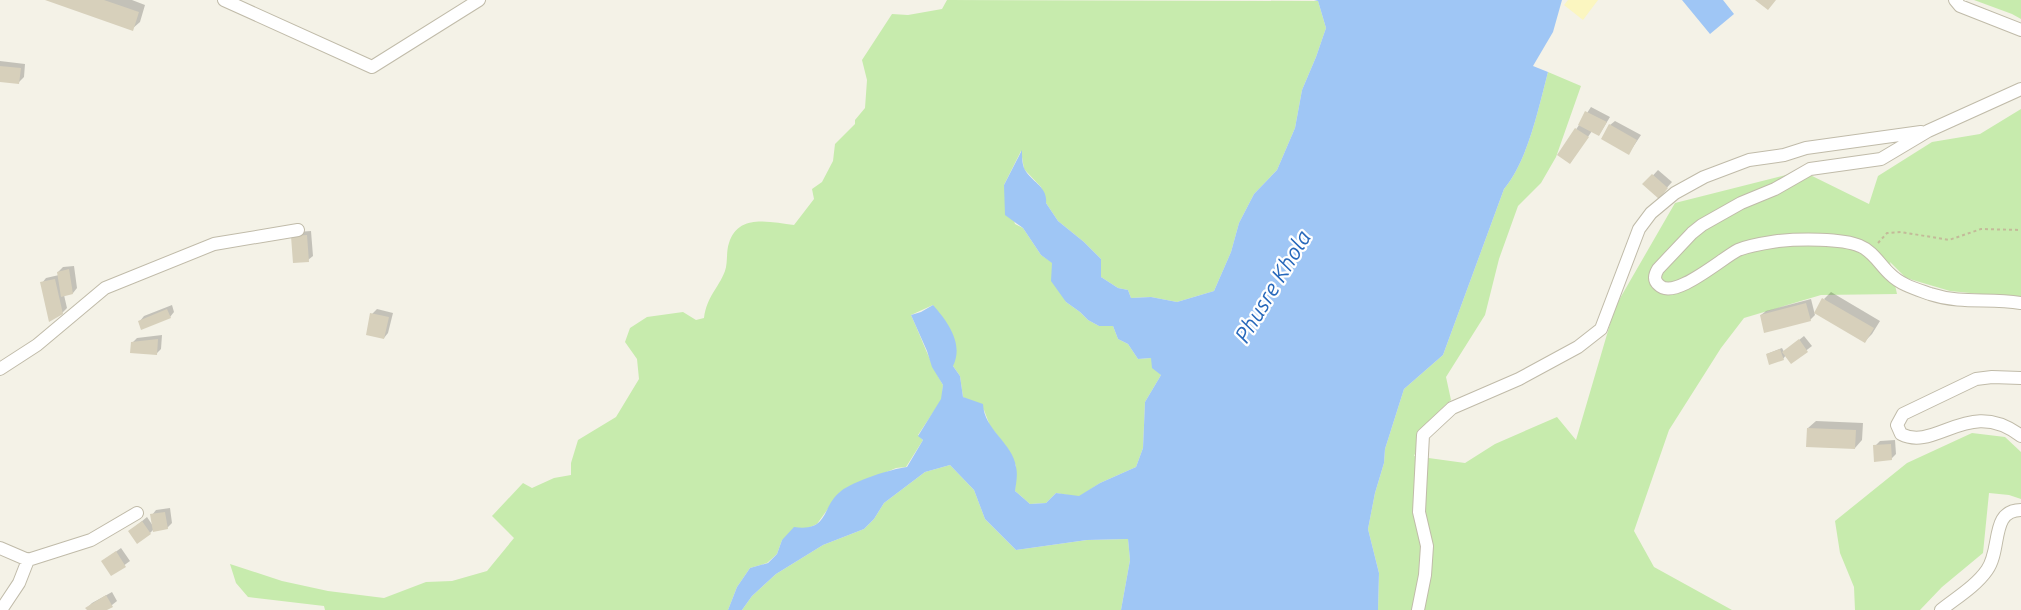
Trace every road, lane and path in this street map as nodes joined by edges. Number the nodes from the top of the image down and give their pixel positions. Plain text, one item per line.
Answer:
1 (224, 0) edge
2 (479, 0) edge
3 (1955, 0) edge
4 (2021, 30) edge
5 (2021, 89) edge
6 (1928, 131) junction
7 (298, 230) dead end
8 (2021, 230) edge
9 (1870, 252) junction
10 (2021, 303) edge
11 (0, 369) edge
12 (2021, 378) edge
13 (2021, 436) edge
14 (2021, 510) edge
15 (137, 513) dead end
16 (0, 548) edge
17 (28, 560) junction
18 (1, 610) edge
19 (1418, 610) edge
20 (1941, 610) edge

1 - 2 street
3 - 4 street
5 - 6 street
6 - 9 street
6 - 19 street
7 - 11 street
8 - 9 path
9 - 10 street
12 - 13 street
14 - 20 street
15 - 17 street
16 - 17 street
17 - 18 street

